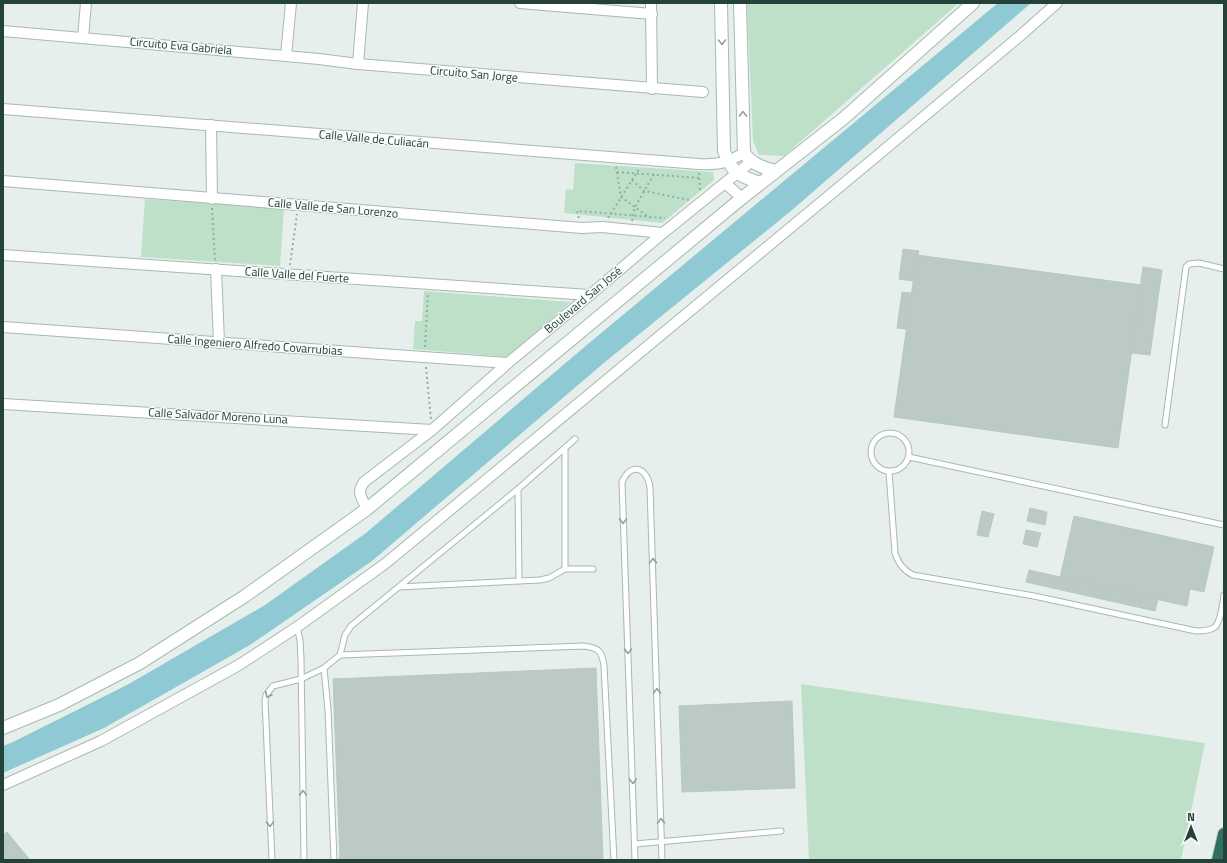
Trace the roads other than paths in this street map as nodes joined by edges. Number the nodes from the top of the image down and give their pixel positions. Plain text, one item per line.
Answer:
1 (86, 3) edge
2 (291, 3) edge
3 (363, 3) edge
4 (520, 3) edge
5 (651, 3) edge
6 (721, 3) edge
7 (740, 3) edge
8 (973, 3) edge
9 (1058, 3) edge
10 (652, 14) junction
11 (3, 30) edge
12 (83, 38) junction
13 (286, 56) junction
14 (358, 64) junction
15 (652, 89) junction
16 (703, 92) dead end
17 (3, 109) edge
18 (211, 125) junction
19 (748, 157) junction
20 (727, 162) junction
21 (776, 171) junction
22 (737, 173) junction
23 (3, 181) edge
24 (725, 183) junction
25 (761, 183) junction
26 (742, 198) junction
27 (212, 199) junction
28 (663, 233) junction
29 (3, 255) edge
30 (216, 269) junction
31 (1224, 269) edge
32 (590, 295) junction
33 (3, 327) edge
34 (219, 343) junction
35 (508, 363) junction
36 (3, 404) edge
37 (1165, 425) dead end
38 (432, 430) junction
39 (575, 439) dead end
40 (565, 449) junction
41 (909, 456) junction
42 (889, 472) junction
43 (518, 489) junction
44 (367, 509) junction
45 (1224, 525) edge
46 (593, 569) dead end
47 (565, 570) junction
48 (519, 581) junction
49 (400, 587) junction
50 (1224, 595) edge
51 (297, 627) junction
52 (340, 655) junction
53 (324, 668) junction
54 (301, 679) junction
55 (3, 728) edge
56 (3, 785) edge
57 (781, 831) dead end
58 (1224, 834) edge
59 (661, 842) junction
60 (635, 844) junction
61 (272, 860) edge
62 (304, 860) edge
63 (334, 860) edge
64 (614, 860) edge
65 (635, 860) edge
66 (662, 860) edge
67 (1218, 860) edge

1 - 12 street
2 - 13 street
3 - 14 street
4 - 10 street
5 - 10 street
6 -> 20 street
19 -> 7 street
8 - 21 street
9 - 51 street
10 - 15 street
11 - 12 street, Circuito Eva Gabriela
12 - 13 street, Circuito Eva Gabriela
13 - 14 street, Circuito Eva Gabriela
14 - 15 street, Circuito San Jorge
15 - 16 street, Circuito San Jorge
17 - 18 street, Calle Valle de Culiacán
18 - 20 street, Calle Valle de Culiacán
18 - 27 street
19 - 20 street, Calle Valle de Culiacán
19 - 21 street
19 - 22 street, Boulevard San José
20 - 22 street
21 - 25 street
22 - 24 street, Boulevard San José
22 - 25 street
23 - 27 street, Calle Valle de San Lorenzo
24 - 26 street
24 - 28 street, Boulevard San José
25 - 26 street
26 - 44 street
27 - 28 street, Calle Valle de San Lorenzo
28 - 32 street, Boulevard San José
29 - 30 street, Calle Valle del Fuerte
30 - 32 street, Calle Valle del Fuerte
30 - 34 street
31 - 37 lane
32 - 35 street, Boulevard San José
33 - 34 street, Calle Ingeniero Alfredo Covarrubias
34 - 35 street, Calle Ingeniero Alfredo Covarrubias
35 - 38 street, Boulevard San José
36 - 38 street, Calle Salvador Moreno Luna
38 - 44 street, Boulevard San José
39 - 40 lane
40 - 43 lane
40 - 47 lane
41 - 42 lane
41 - 42 lane
41 - 45 lane
42 - 50 lane
43 - 48 lane
43 - 49 lane
44 - 55 street
46 - 47 lane
47 - 48 lane
48 - 49 lane
49 - 52 lane
51 - 54 lane
51 - 56 street
52 - 53 lane
52 - 64 lane
53 - 54 lane
53 - 63 lane
54 -> 61 lane
62 -> 54 lane
57 - 59 lane
58 - 67 highway
59 - 60 lane
59 -> 60 lane
59 - 66 lane
60 - 65 lane

